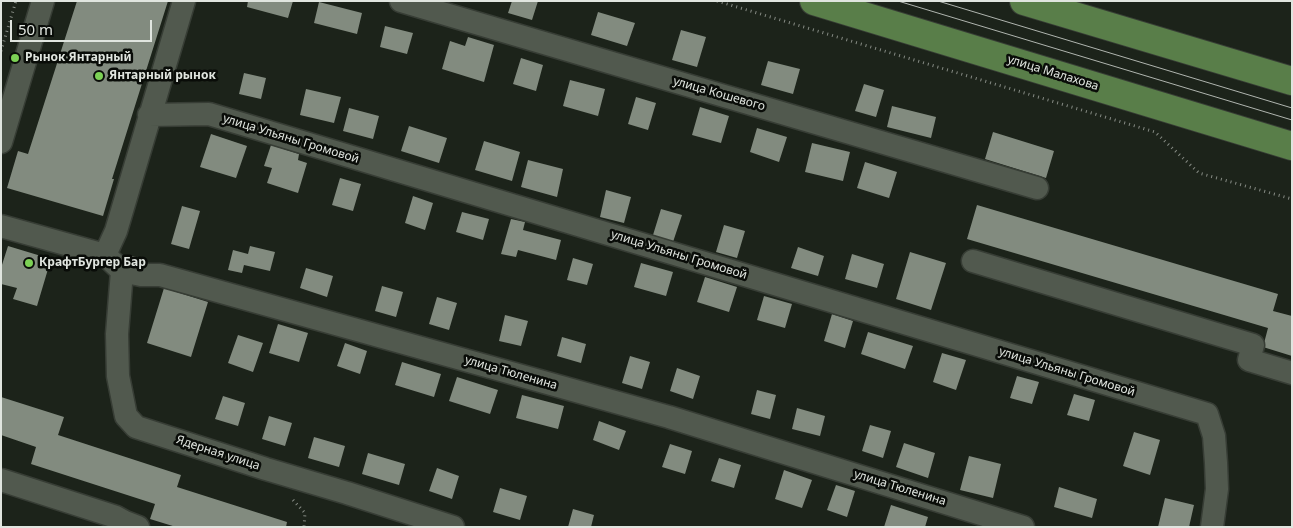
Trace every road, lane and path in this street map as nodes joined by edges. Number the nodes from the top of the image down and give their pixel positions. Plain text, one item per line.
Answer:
1 (16, 1) edge
2 (43, 1) edge
3 (184, 1) edge
4 (401, 1) edge
5 (717, 1) edge
6 (814, 1) edge
7 (1024, 1) edge
8 (1, 51) edge
9 (1292, 81) edge
10 (149, 115) junction
11 (1, 142) edge
12 (1292, 146) edge
13 (1037, 188) dead end
14 (1292, 199) edge
15 (1, 226) edge
16 (105, 255) junction
17 (973, 261) dead end
18 (122, 271) junction
19 (1292, 373) edge
20 (1, 480) edge
21 (138, 527) edge
22 (453, 527) edge
23 (1023, 527) edge
24 (1212, 527) edge

1 - 8 path
2 - 11 street
3 - 10 street
4 - 13 street, улица Кошевого
5 - 14 path
6 - 12 main road, улица Малахова
7 - 9 main road
10 - 16 street
10 - 24 street, улица Ульяны Громовой
15 - 16 street
16 - 18 street
17 - 19 street
18 - 22 street, Ядерная улица
18 - 23 street, улица Тюленина
20 - 21 street

